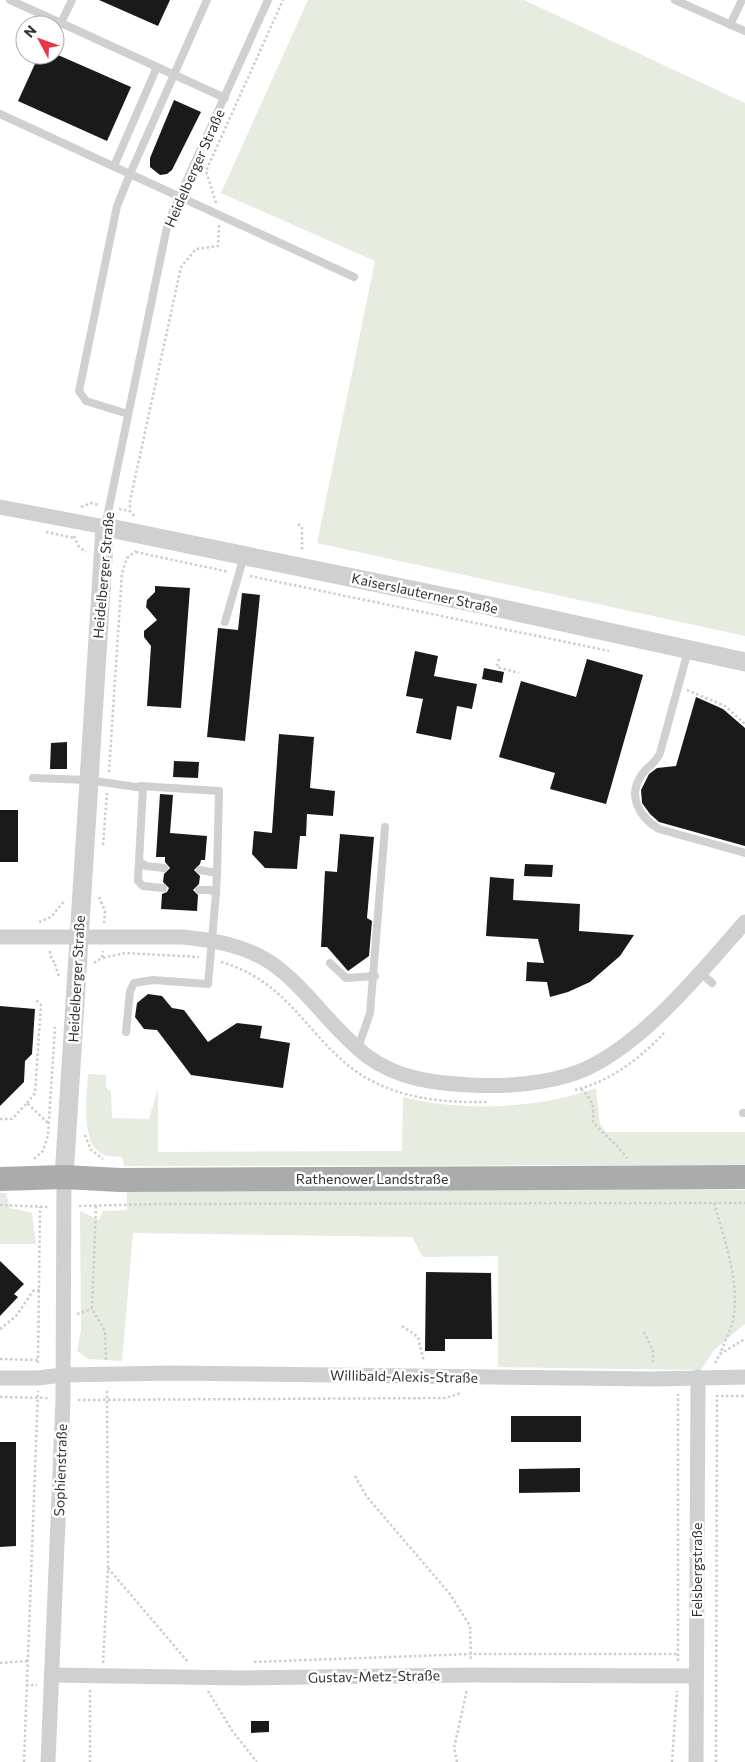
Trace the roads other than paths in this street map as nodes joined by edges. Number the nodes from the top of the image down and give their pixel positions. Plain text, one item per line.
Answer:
1 (10, 0) edge
2 (72, 0) edge
3 (207, 0) edge
4 (268, 0) edge
5 (675, 0) edge
6 (742, 0) edge
7 (43, 15) edge
8 (65, 15) edge
9 (65, 25) edge
10 (730, 25) junction
11 (745, 31) edge
12 (157, 67) junction
13 (173, 74) junction
14 (225, 98) junction
15 (0, 114) edge
16 (114, 166) junction
17 (130, 174) junction
18 (179, 197) junction
19 (354, 278) dead end
20 (128, 414) junction
21 (0, 507) edge
22 (105, 528) junction
23 (242, 565) junction
24 (225, 622) dead end
25 (689, 650) junction
26 (745, 662) edge
27 (33, 778) dead end
28 (88, 780) junction
29 (140, 786) junction
30 (385, 827) dead end
31 (745, 853) edge
32 (139, 861) junction
33 (164, 868) dead end
34 (200, 870) dead end
35 (217, 873) junction
36 (163, 888) dead end
37 (199, 890) dead end
38 (216, 894) junction
39 (745, 922) edge
40 (78, 935) junction
41 (0, 936) edge
42 (213, 940) junction
43 (330, 963) dead end
44 (700, 972) junction
45 (375, 976) junction
46 (712, 983) dead end
47 (126, 1032) dead end
48 (358, 1048) junction
49 (64, 1177) junction
50 (745, 1177) edge
51 (8, 1178) edge
52 (63, 1374) junction
53 (702, 1377) junction
54 (745, 1377) edge
55 (0, 1378) edge
56 (52, 1675) junction
57 (696, 1676) junction
58 (48, 1762) edge
59 (696, 1762) edge

1 - 7 lane
2 - 8 lane
3 - 13 lane
4 - 14 lane, Heidelberger Straße
5 - 10 lane
6 - 10 lane
9 - 12 lane
10 - 11 lane
12 - 13 lane
12 - 16 lane
13 - 14 lane
13 - 17 lane
14 - 18 lane, Heidelberger Straße
15 - 16 lane
16 - 17 lane
17 - 18 lane
17 - 20 lane
18 - 19 lane
18 - 20 lane, Heidelberger Straße
20 - 22 lane, Heidelberger Straße
21 - 22 street
22 - 23 street, Kaiserslauterner Straße
22 - 28 street, Heidelberger Straße
23 - 24 lane
23 - 25 street, Kaiserslauterner Straße
25 - 26 street, Kaiserslauterner Straße
25 - 31 lane
27 - 28 lane
28 - 29 lane
28 - 40 street, Heidelberger Straße
29 - 32 lane
29 - 35 lane
30 - 45 lane
32 - 33 lane
32 - 36 lane
34 - 35 lane
35 - 38 lane
37 - 38 lane
38 - 42 lane
39 - 44 street
40 - 41 street
40 - 42 street
40 - 49 street, Heidelberger Straße
42 - 47 lane
42 - 48 street
43 - 45 lane
44 - 46 lane
44 - 48 street
45 - 48 lane
49 - 50 main road, Rathenower Landstraße
49 - 51 main road, Rathenower Landstraße
49 - 52 street, Sophienstraße
52 - 53 street, Willibald-Alexis-Straße
52 - 55 street, Willibald-Alexis-Straße
52 - 56 street, Sophienstraße
53 - 54 street, Willibald-Alexis-Straße
53 - 57 street, Felsbergstraße
56 - 57 street, Gustav-Metz-Straße
56 - 58 street, Sophienstraße
57 - 59 street, Felsbergstraße

